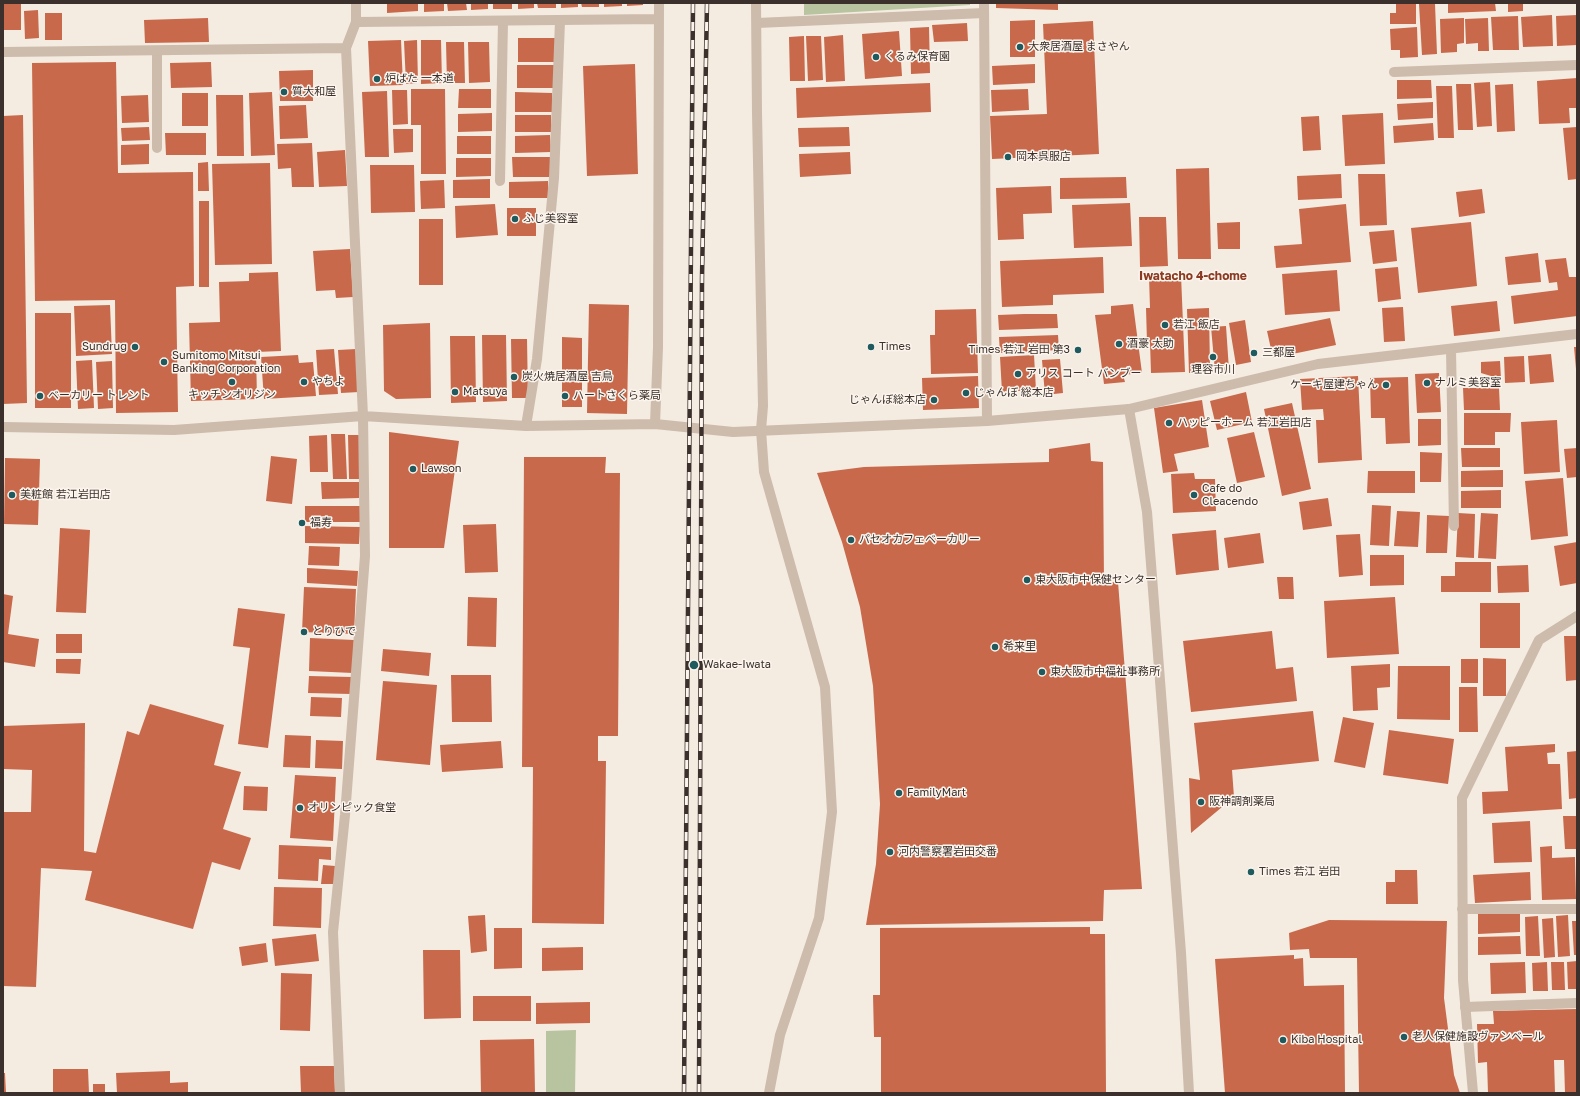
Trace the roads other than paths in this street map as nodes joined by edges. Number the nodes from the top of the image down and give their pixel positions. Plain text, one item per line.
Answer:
1 (356, 3) edge
2 (659, 3) edge
3 (756, 3) edge
4 (984, 8) edge
5 (658, 19) junction
6 (503, 21) junction
7 (560, 21) junction
8 (356, 22) junction
9 (756, 23) junction
10 (346, 48) junction
11 (157, 50) junction
12 (3, 52) edge
13 (1577, 64) edge
14 (1394, 72) dead end
15 (157, 148) dead end
16 (500, 181) dead end
17 (1577, 334) edge
18 (1451, 349) junction
19 (1130, 409) junction
20 (363, 416) junction
21 (987, 421) junction
22 (655, 424) junction
23 (526, 426) junction
24 (3, 427) edge
25 (762, 430) junction
26 (1454, 526) dead end
27 (1577, 616) edge
28 (1462, 909) junction
29 (1577, 909) edge
30 (1577, 1003) edge
31 (1465, 1007) junction
32 (340, 1093) edge
33 (769, 1093) edge
34 (1189, 1093) edge
35 (1473, 1093) edge

1 - 8 street
2 - 5 street
3 - 9 street
4 - 9 street
4 - 21 street
5 - 7 street
5 - 22 street
6 - 7 street
6 - 8 street
6 - 16 street
7 - 23 street
8 - 10 street
9 - 25 street
10 - 11 street
10 - 20 street
11 - 12 street
11 - 15 street
13 - 14 street
17 - 18 street
18 - 19 street
18 - 26 street
19 - 21 street
19 - 34 street
20 - 23 street
20 - 24 street
20 - 32 street
21 - 25 street
22 - 23 street
22 - 25 street
25 - 33 street
27 - 28 street
28 - 29 street
28 - 31 street
30 - 31 street
31 - 35 street

